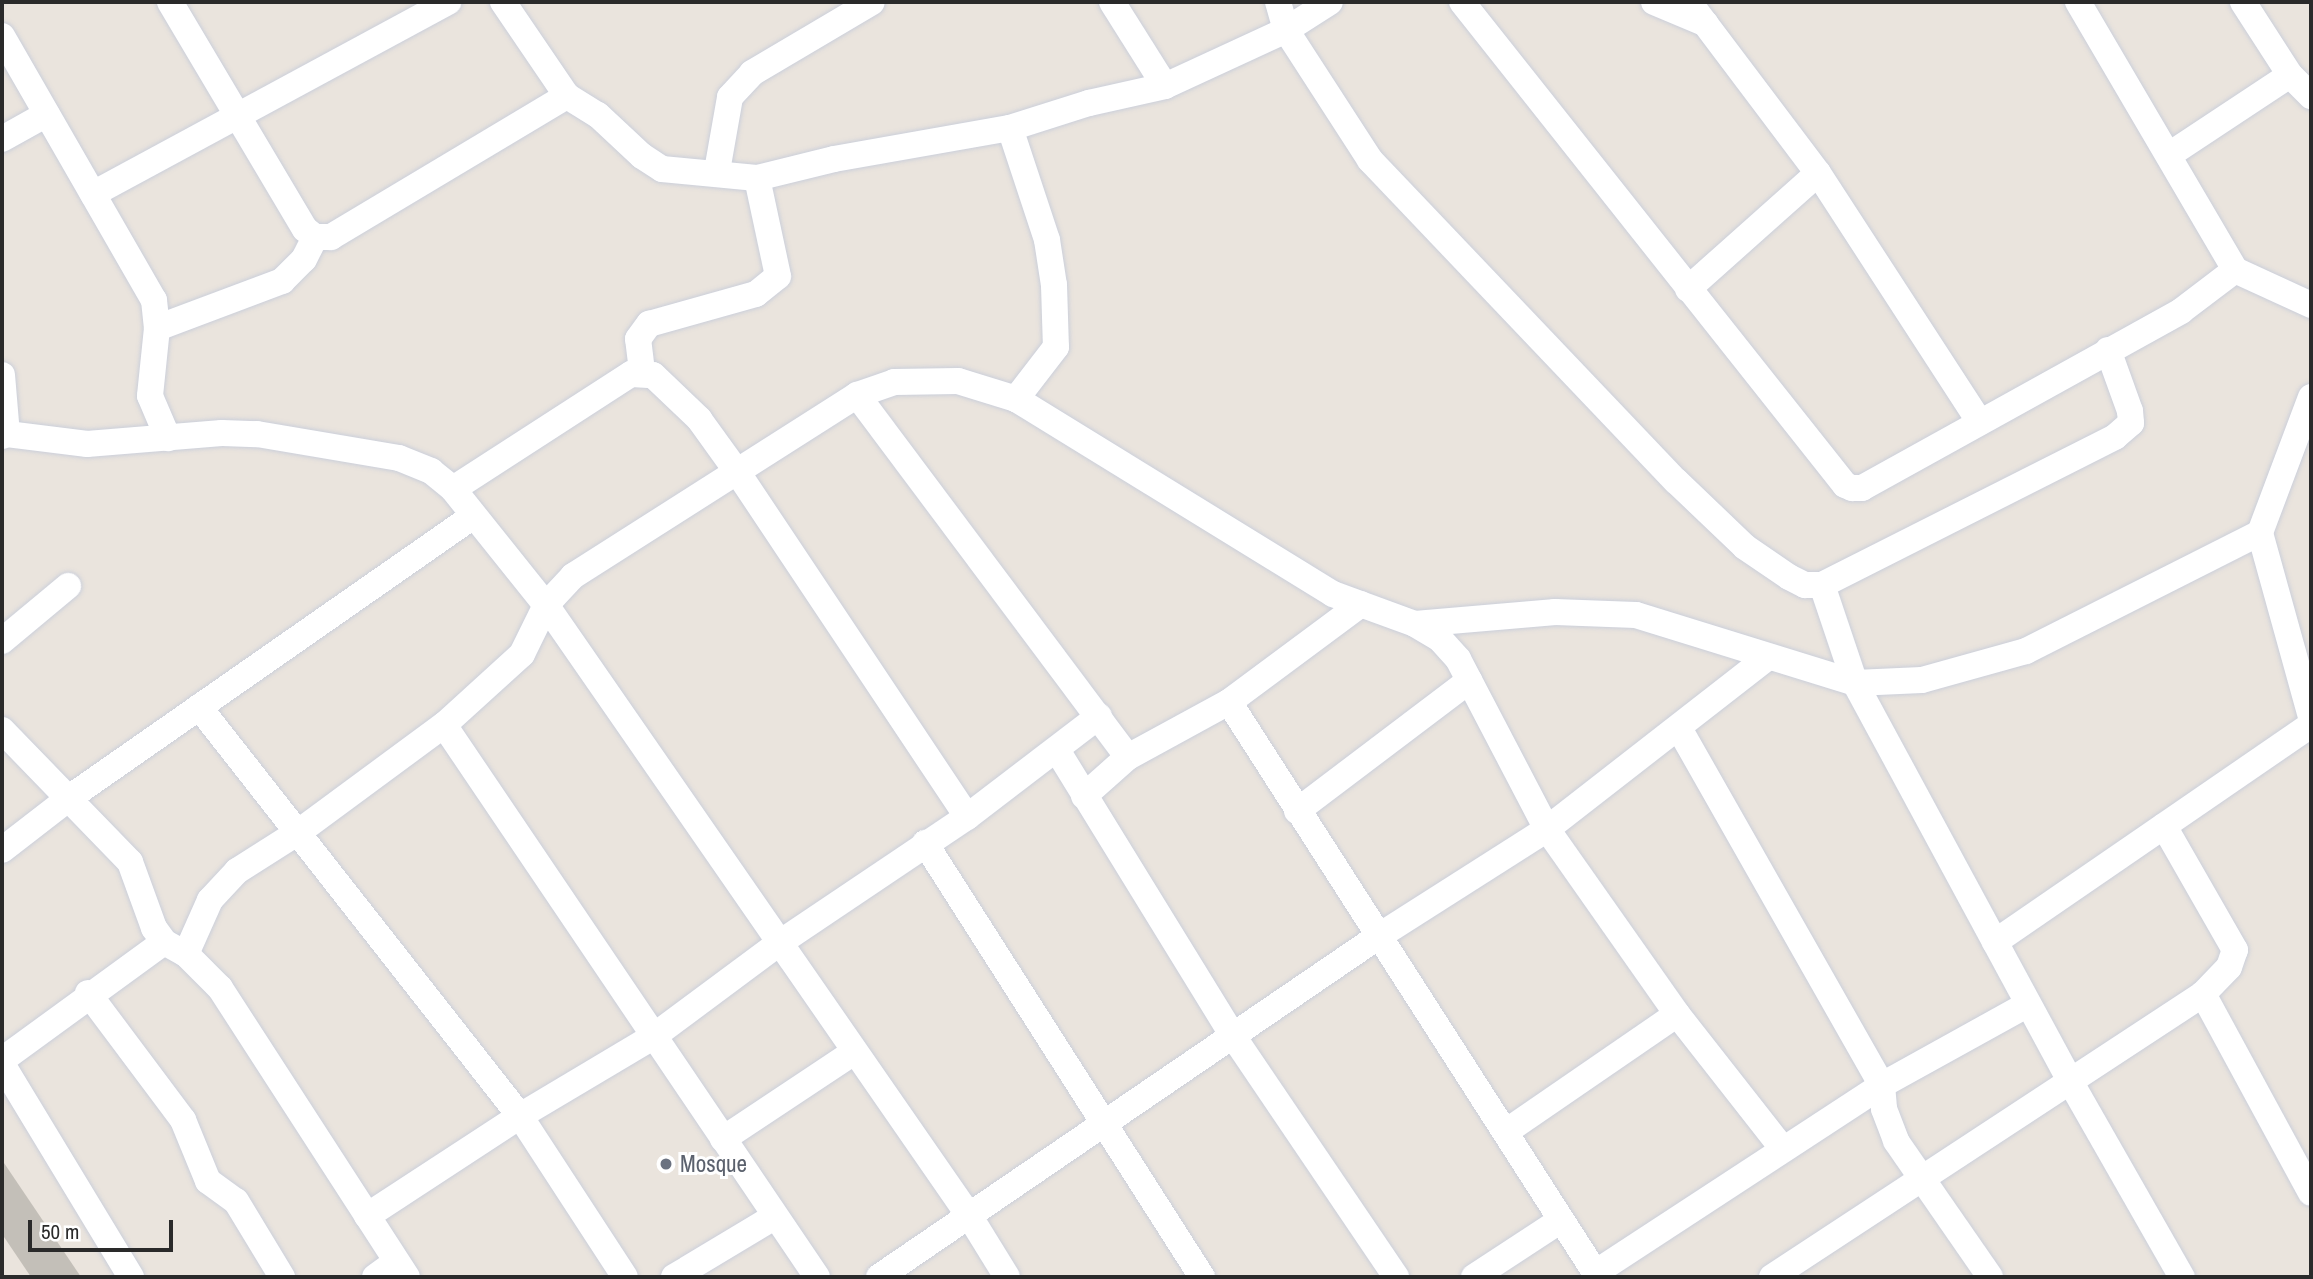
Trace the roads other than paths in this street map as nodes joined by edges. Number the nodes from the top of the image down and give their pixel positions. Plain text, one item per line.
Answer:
1 (170, 2) edge
2 (448, 2) edge
3 (503, 2) edge
4 (872, 2) edge
5 (1112, 2) edge
6 (1278, 2) edge
7 (1330, 2) edge
8 (1462, 2) edge
9 (1654, 2) edge
10 (1689, 2) edge
11 (2078, 2) edge
12 (2243, 2) edge
13 (1706, 24) junction
14 (1286, 30) junction
15 (2, 36) edge
16 (2290, 75) junction
17 (1165, 86) junction
18 (567, 96) junction
19 (2311, 96) edge
20 (236, 113) junction
21 (47, 114) junction
22 (1010, 128) junction
23 (2, 139) edge
24 (2169, 155) junction
25 (717, 171) junction
26 (1818, 173) junction
27 (757, 178) junction
28 (93, 194) junction
29 (315, 237) junction
30 (2235, 270) junction
31 (1688, 289) junction
32 (2311, 305) edge
33 (157, 328) junction
34 (2108, 350) junction
35 (642, 371) junction
36 (2, 375) edge
37 (857, 395) junction
38 (2311, 397) edge
39 (1016, 399) junction
40 (1980, 422) junction
41 (4, 435) edge
42 (168, 438) junction
43 (738, 473) junction
44 (453, 489) junction
45 (472, 516) junction
46 (2260, 533) junction
47 (1822, 585) junction
48 (68, 586) dead end
49 (1361, 604) junction
50 (546, 605) junction
51 (1415, 624) junction
52 (2, 641) edge
53 (1767, 658) junction
54 (1469, 681) junction
55 (1855, 683) junction
56 (1229, 702) junction
57 (199, 707) junction
58 (1098, 716) junction
59 (2311, 717) edge
60 (444, 725) junction
61 (2311, 725) edge
62 (2, 730) edge
63 (1680, 730) junction
64 (1057, 750) junction
65 (1128, 757) junction
66 (1084, 796) junction
67 (69, 798) junction
68 (1297, 811) junction
69 (967, 817) junction
70 (2164, 826) junction
71 (1546, 829) junction
72 (300, 831) junction
73 (925, 843) junction
74 (2, 850) edge
75 (1376, 938) junction
76 (1995, 942) junction
77 (778, 944) junction
78 (175, 948) junction
79 (88, 993) junction
80 (2203, 994) junction
81 (2028, 1004) junction
82 (1677, 1014) junction
83 (654, 1036) junction
84 (1233, 1036) junction
85 (854, 1052) junction
86 (2, 1062) edge
87 (2070, 1082) junction
88 (1882, 1085) junction
89 (520, 1116) junction
90 (1103, 1125) junction
91 (1507, 1131) junction
92 (723, 1139) junction
93 (1783, 1148) junction
94 (1924, 1176) junction
95 (2311, 1193) edge
96 (368, 1216) junction
97 (774, 1217) junction
98 (970, 1217) junction
99 (1561, 1220) junction
100 (393, 1272) edge
101 (1596, 1275) edge
102 (131, 1277) edge
103 (282, 1277) edge
104 (625, 1277) edge
105 (674, 1277) edge
106 (817, 1277) edge
107 (879, 1277) edge
108 (1007, 1277) edge
109 (1202, 1277) edge
110 (1396, 1277) edge
111 (1474, 1277) edge
112 (1772, 1277) edge
113 (1990, 1277) edge
114 (2182, 1277) edge

1 - 20 street
2 - 20 street
3 - 18 street
4 - 25 street
5 - 17 street
6 - 14 street
7 - 14 street
8 - 31 street
9 - 13 street
10 - 13 street
11 - 24 street
12 - 16 street
13 - 26 street
14 - 17 street
14 - 47 street
15 - 21 street
16 - 19 street
16 - 24 street
17 - 22 street
18 - 25 street
18 - 29 street
20 - 28 street
20 - 29 street
21 - 23 street
21 - 28 street
22 - 27 street
22 - 39 street
24 - 30 street
25 - 27 street
26 - 31 street
26 - 40 street
27 - 35 street
28 - 33 street
29 - 33 street
30 - 32 street
30 - 34 street
31 - 40 street
33 - 42 street
34 - 40 street
34 - 47 street
35 - 43 street
35 - 44 street
36 - 41 street
37 - 39 street
37 - 43 street
37 - 58 street
38 - 46 street
39 - 49 street
41 - 42 street
42 - 44 street
43 - 50 street
43 - 69 street
44 - 45 street
45 - 50 street
45 - 57 street
46 - 55 street
46 - 59 street
47 - 55 street
48 - 52 street
49 - 51 street
49 - 56 street
50 - 60 street
50 - 77 street
51 - 53 street
51 - 54 street
53 - 55 street
53 - 63 street
54 - 68 street
54 - 71 street
55 - 76 street
56 - 65 street
56 - 68 street
57 - 67 street
57 - 72 street
58 - 64 street
58 - 65 street
60 - 72 street
60 - 83 street
61 - 70 street
62 - 67 street
63 - 71 street
63 - 88 street
64 - 66 street
64 - 69 street
65 - 66 street
66 - 84 street
67 - 74 street
67 - 78 street
68 - 75 street
69 - 73 street
70 - 76 street
70 - 80 street
71 - 75 street
71 - 82 street
72 - 78 street
72 - 89 street
73 - 77 street
73 - 90 street
75 - 84 street
75 - 91 street
76 - 81 street
77 - 83 street
77 - 85 street
78 - 79 street
78 - 96 street
79 - 86 street
79 - 103 street
80 - 87 street
80 - 95 street
81 - 87 street
81 - 88 street
82 - 91 street
82 - 93 street
83 - 89 street
83 - 92 street
84 - 90 street
84 - 110 street
85 - 92 street
85 - 98 street
86 - 102 street
87 - 94 street
87 - 114 street
88 - 93 street
88 - 94 street
89 - 96 street
89 - 104 street
90 - 98 street
90 - 109 street
91 - 99 street
92 - 97 street
93 - 101 street
94 - 112 street
94 - 113 street
96 - 100 street
97 - 105 street
97 - 106 street
98 - 107 street
98 - 108 street
99 - 101 street
99 - 111 street

